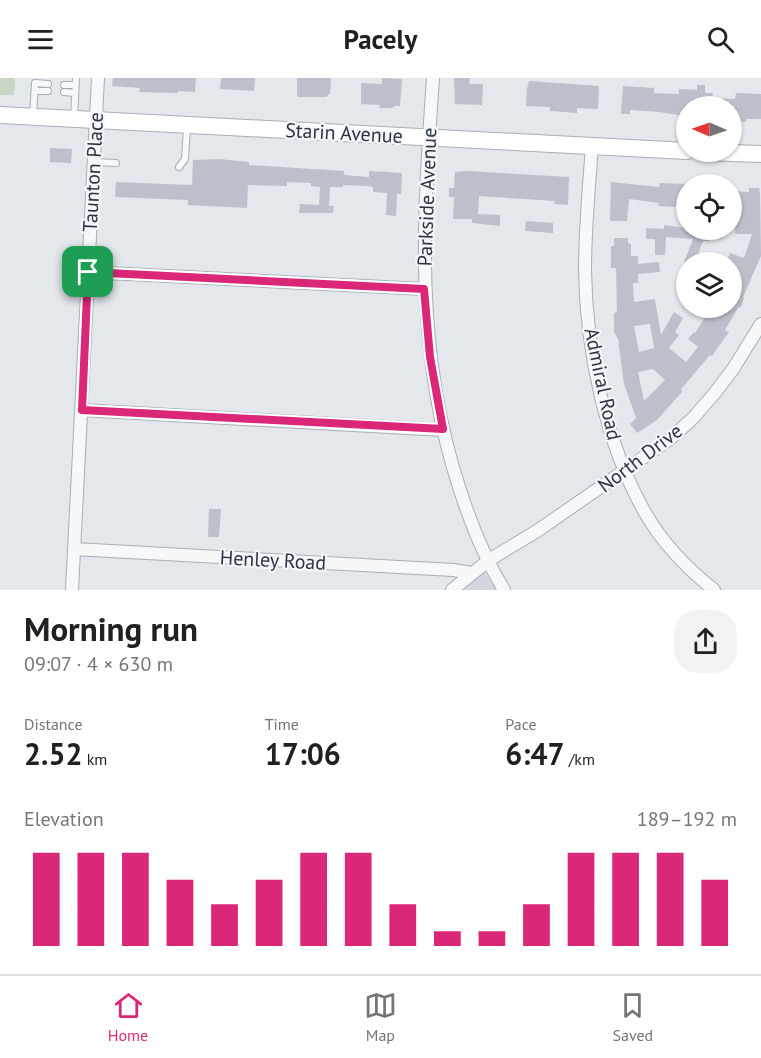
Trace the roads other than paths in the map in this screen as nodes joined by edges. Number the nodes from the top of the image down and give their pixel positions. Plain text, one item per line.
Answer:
1 (98, 78) edge
2 (433, 78) edge
3 (76, 82) edge
4 (64, 85) dead end
5 (48, 88) dead end
6 (64, 92) dead end
7 (75, 93) junction
8 (0, 115) edge
9 (33, 117) junction
10 (74, 119) junction
11 (95, 120) junction
12 (187, 124) junction
13 (429, 138) junction
14 (592, 146) junction
15 (676, 150) edge
16 (742, 153) edge
17 (761, 154) edge
18 (93, 162) junction
19 (116, 163) dead end
20 (179, 166) dead end
21 (88, 272) junction
22 (424, 289) junction
23 (761, 324) edge
24 (82, 410) junction
25 (443, 429) junction
26 (625, 472) junction
27 (74, 549) junction
28 (489, 560) junction
29 (472, 573) junction
30 (72, 590) edge
31 (452, 590) edge
32 (504, 590) edge
33 (714, 590) edge

1 - 11 street, Taunton Place
2 - 13 street, Parkside Avenue
3 - 4 lane
3 - 7 lane
5 - 9 lane
6 - 7 lane
7 - 10 lane
8 - 9 street, Starin Avenue
9 - 10 street, Starin Avenue
10 - 11 street, Starin Avenue
11 - 12 street, Starin Avenue
11 - 18 street, Taunton Place
12 - 13 street, Starin Avenue
12 - 20 lane
13 - 14 street, Starin Avenue
13 - 22 street, Parkside Avenue
14 - 15 street, Starin Avenue
14 - 26 street, Admiral Road
16 - 17 street
18 - 19 lane
18 - 21 street, Taunton Place
21 - 22 street
21 - 24 street, Taunton Place
22 - 25 street, Parkside Avenue
23 - 26 street, North Drive
24 - 25 street
24 - 27 street, Taunton Place
25 - 28 street, Parkside Avenue
26 - 28 street, North Drive
26 - 33 street, Admiral Road
27 - 29 street, Henley Road
27 - 30 street, Taunton Place
28 - 29 street, North Drive
28 - 32 street, Parkside Avenue
29 - 31 street

